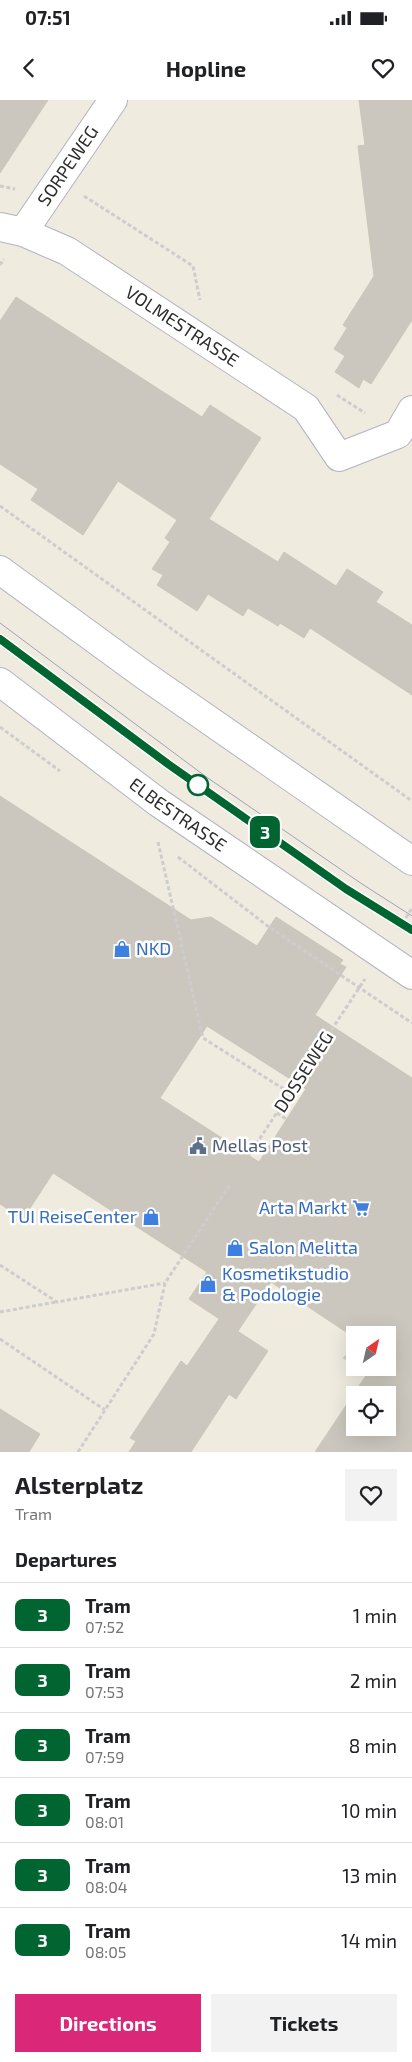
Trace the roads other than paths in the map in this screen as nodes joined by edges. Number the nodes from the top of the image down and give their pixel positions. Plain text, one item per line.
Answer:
1 (113, 100) edge
2 (11, 230) edge
3 (412, 410) edge
4 (0, 570) edge
5 (0, 682) edge
6 (412, 861) edge
7 (412, 975) edge

1 - 2 street, SORPEWEG
2 - 3 street, VOLMESTRASSE
4 - 6 street
5 - 7 street, ELBESTRASSE

